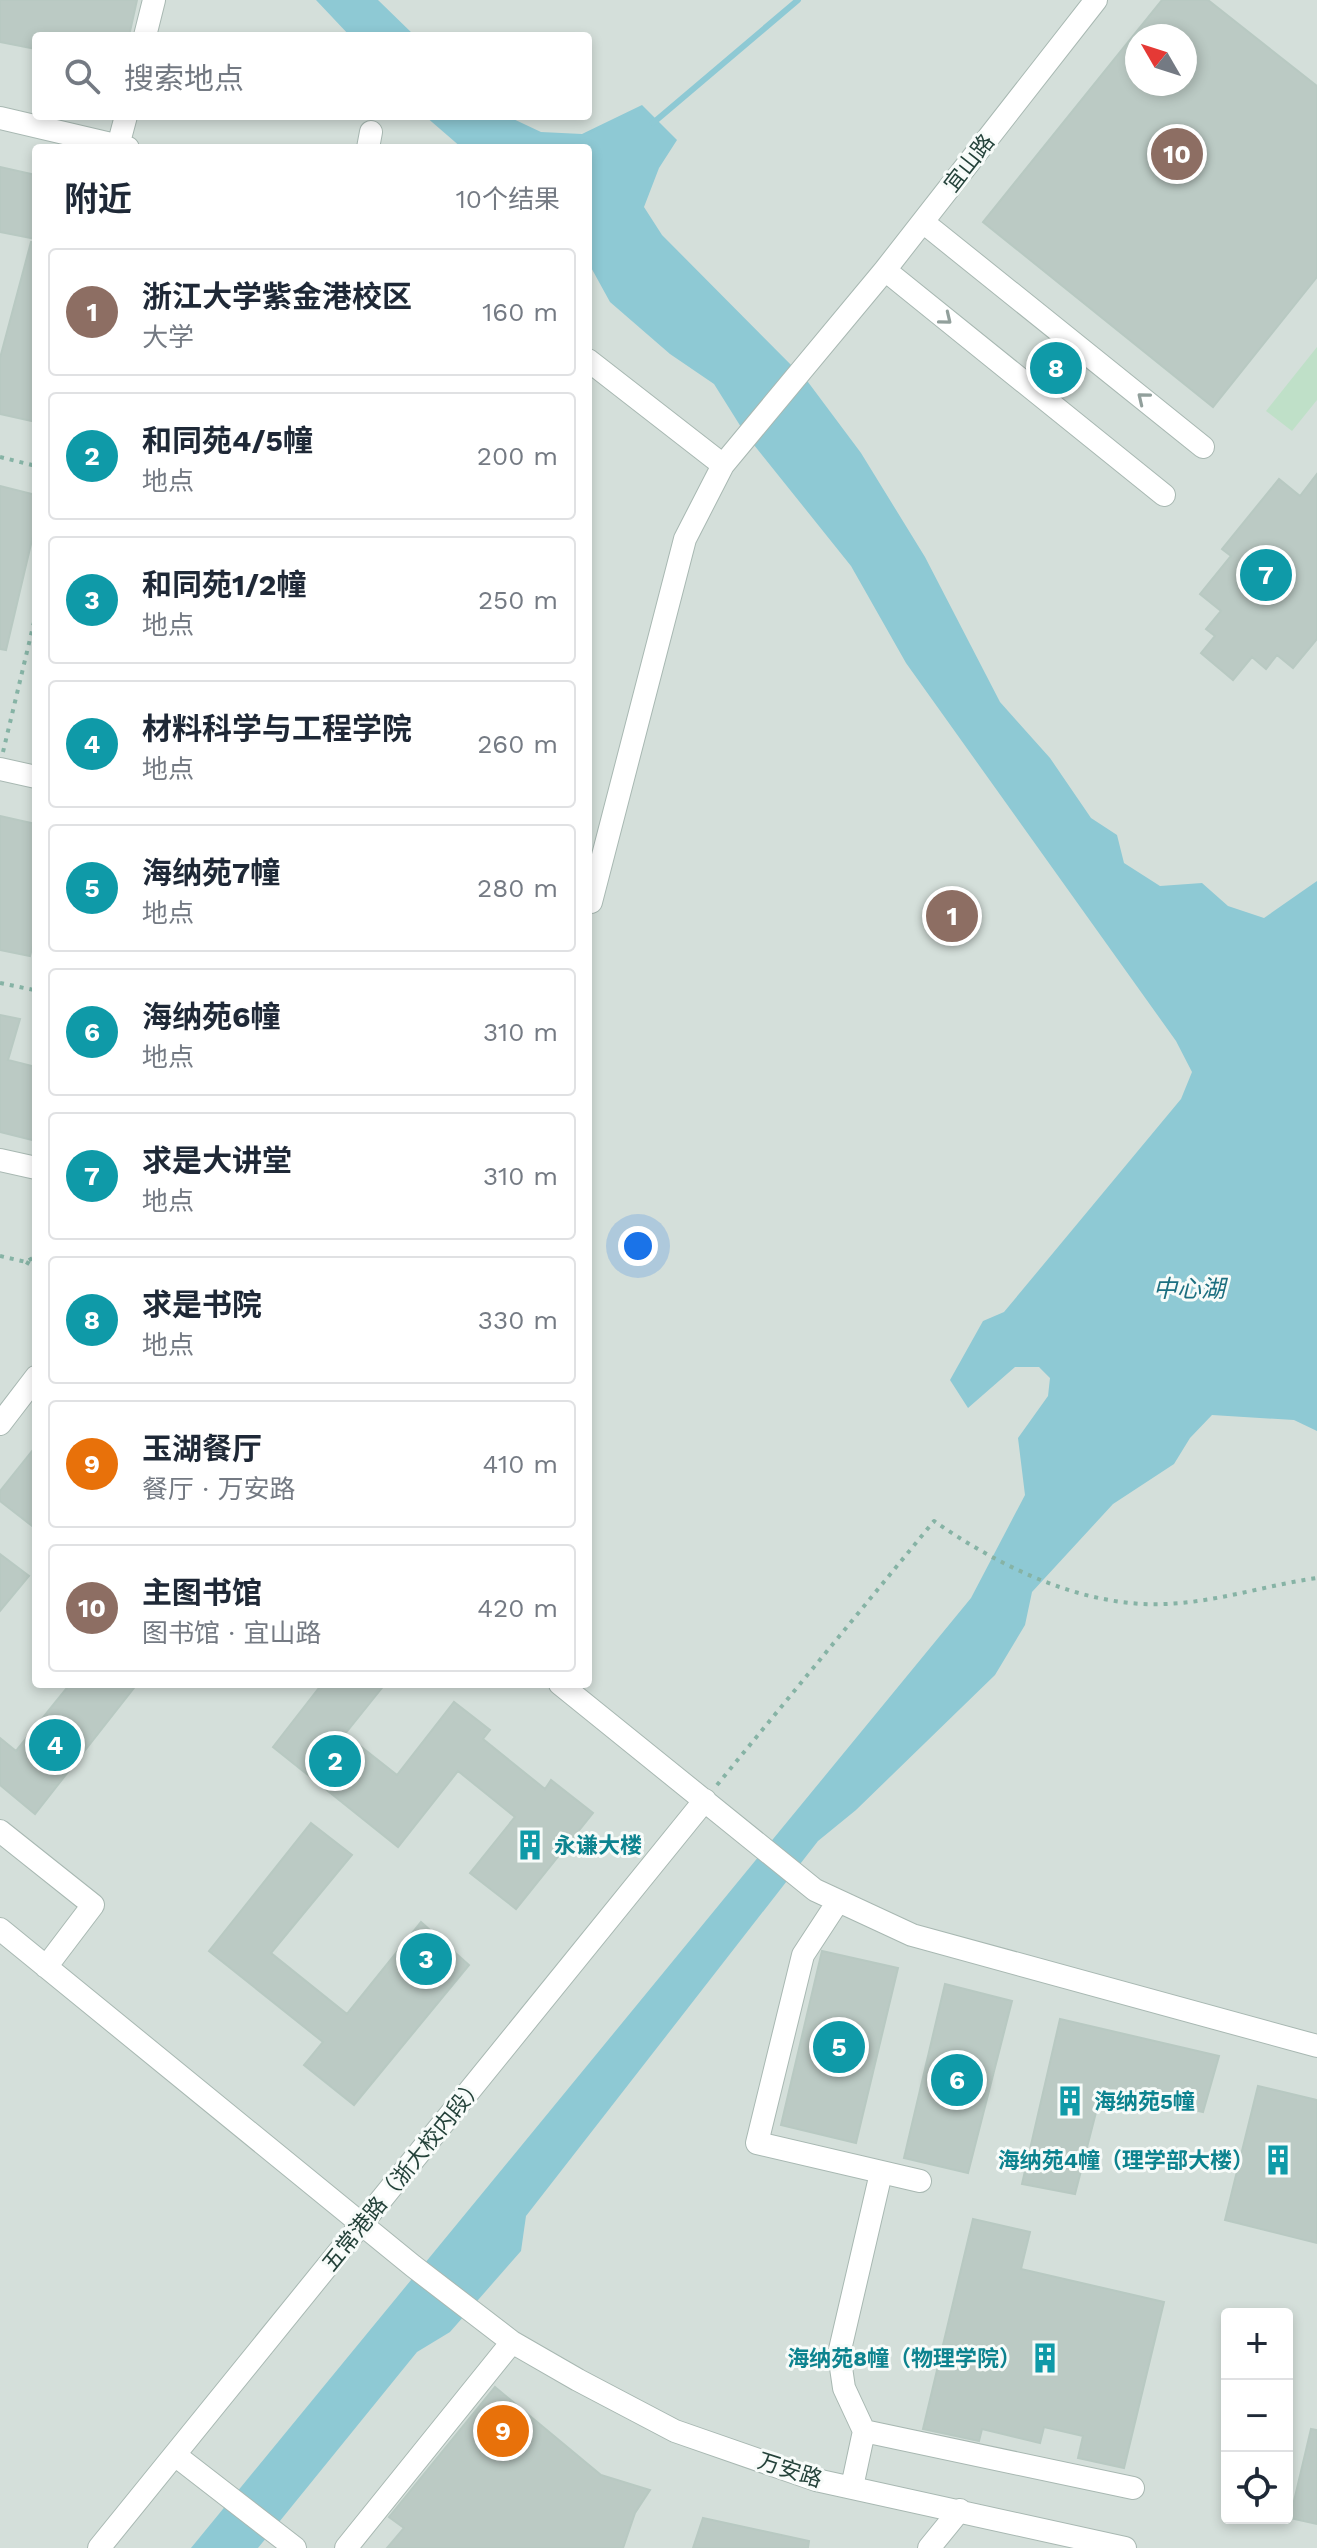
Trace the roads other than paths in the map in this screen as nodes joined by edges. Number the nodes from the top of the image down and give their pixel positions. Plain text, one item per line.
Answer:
1 (154, 0) edge
2 (1096, 0) edge
3 (146, 32) edge
4 (0, 118) edge
5 (126, 120) edge
6 (110, 144) edge
7 (123, 144) edge
8 (923, 222) junction
9 (885, 270) junction
10 (592, 363) edge
11 (1203, 447) dead end
12 (727, 460) junction
13 (1164, 495) dead end
14 (0, 768) edge
15 (32, 776) edge
16 (592, 898) edge
17 (0, 1160) edge
18 (32, 1167) edge
19 (32, 1382) edge
20 (0, 1424) edge
21 (565, 1688) edge
22 (705, 1800) junction
23 (0, 1831) edge
24 (837, 1903) junction
25 (0, 1929) edge
26 (46, 1967) junction
27 (1317, 2046) edge
28 (881, 2173) junction
29 (920, 2181) dead end
30 (362, 2225) junction
31 (512, 2342) junction
32 (864, 2431) junction
33 (175, 2455) junction
34 (852, 2487) junction
35 (1133, 2488) dead end
36 (960, 2510) junction
37 (291, 2545) edge
38 (99, 2548) edge
39 (346, 2548) edge
40 (929, 2548) edge
41 (1125, 2548) edge

1 - 3 street
2 - 8 street, 宜山路
4 - 6 street
5 - 7 street
8 - 9 street, 宜山路
11 -> 8 street
9 - 12 street, 宜山路
9 -> 13 street
10 - 12 street
12 - 16 street, 宜山路
14 - 15 street
17 - 18 street
19 - 20 street
21 - 22 street
22 - 24 street
22 - 30 street, 五常港路（浙大校内段）
23 - 26 street
24 - 27 street
24 - 28 street
25 - 26 street, 万安路
26 - 30 street, 万安路
28 - 29 street
28 - 32 street
30 - 31 street, 万安路
30 - 33 street, 五常港路（浙大校内段）
31 - 34 street, 万安路
31 - 39 street
32 - 34 street
32 - 35 street
33 - 37 street
33 - 38 street, 五常港路（浙大校内段）
34 - 36 street, 万安路
36 - 40 street
36 - 41 street, 万安路

